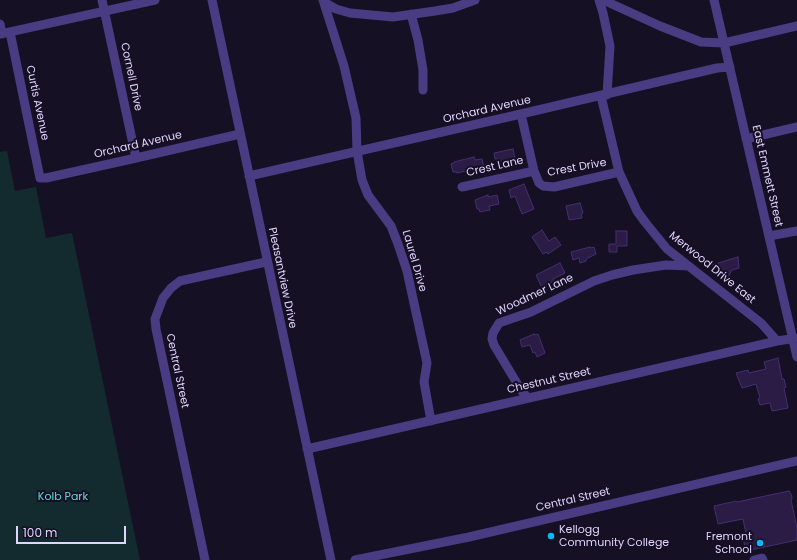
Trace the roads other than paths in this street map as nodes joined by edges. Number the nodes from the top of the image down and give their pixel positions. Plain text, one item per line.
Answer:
1 (102, 0) edge
2 (155, 0) edge
3 (212, 0) edge
4 (476, 0) edge
5 (599, 0) edge
6 (603, 0) edge
7 (714, 0) edge
8 (323, 1) edge
9 (104, 12) junction
10 (411, 14) junction
11 (0, 24) edge
12 (797, 26) edge
13 (4, 33) edge
14 (724, 42) junction
15 (730, 67) junction
16 (423, 90) dead end
17 (604, 95) junction
18 (522, 114) junction
19 (797, 128) edge
20 (240, 134) junction
21 (746, 139) junction
22 (357, 151) junction
23 (136, 158) junction
24 (534, 170) junction
25 (619, 172) junction
26 (249, 176) junction
27 (40, 178) joint
28 (462, 187) dead end
29 (797, 231) edge
30 (769, 236) junction
31 (266, 262) junction
32 (688, 266) junction
33 (795, 338) edge
34 (777, 341) junction
35 (797, 357) edge
36 (528, 398) junction
37 (431, 421) junction
38 (307, 449) junction
39 (797, 461) edge
40 (204, 560) edge
41 (331, 560) edge
42 (355, 560) edge
43 (754, 560) edge
44 (763, 560) edge

1 - 9 street, Cornell Drive
2 - 9 street
3 - 20 street, Pleasantview Drive
4 - 10 street
5 - 17 street, Merwood Drive East
6 - 14 street
7 - 14 street, East Emmett Street
8 - 10 street
8 - 22 street, Laurel Drive
9 - 13 street
9 - 23 street, Cornell Drive
10 - 16 street
11 - 13 street, Curtis Avenue
12 - 14 street
13 - 27 street, Curtis Avenue
14 - 15 street, East Emmett Street
15 - 17 street, Orchard Avenue
15 - 21 street, East Emmett Street
17 - 18 street, Orchard Avenue
17 - 25 street, Merwood Drive East
18 - 22 street, Orchard Avenue
18 - 24 street, Crest Drive
19 - 21 street
20 - 23 street, Orchard Avenue
20 - 26 street, Pleasantview Drive
21 - 30 street, East Emmett Street
22 - 26 street, Orchard Avenue
22 - 37 street, Laurel Drive
23 - 27 street, Orchard Avenue
24 - 25 street, Crest Drive
24 - 28 street, Crest Lane
25 - 32 street, Merwood Drive East
26 - 31 street, Pleasantview Drive
29 - 30 street
30 - 33 street, East Emmett Street
31 - 38 street, Pleasantview Drive
31 - 40 street, Central Street
32 - 34 street, Merwood Drive East
32 - 36 street, Woodmer Lane
33 - 34 street, Chestnut Street
33 - 35 street, East Emmett Street
34 - 36 street, Chestnut Street
36 - 37 street, Chestnut Street
37 - 38 street, Chestnut Street
38 - 41 street, Pleasantview Drive
39 - 42 street, Central Street
43 - 44 street

